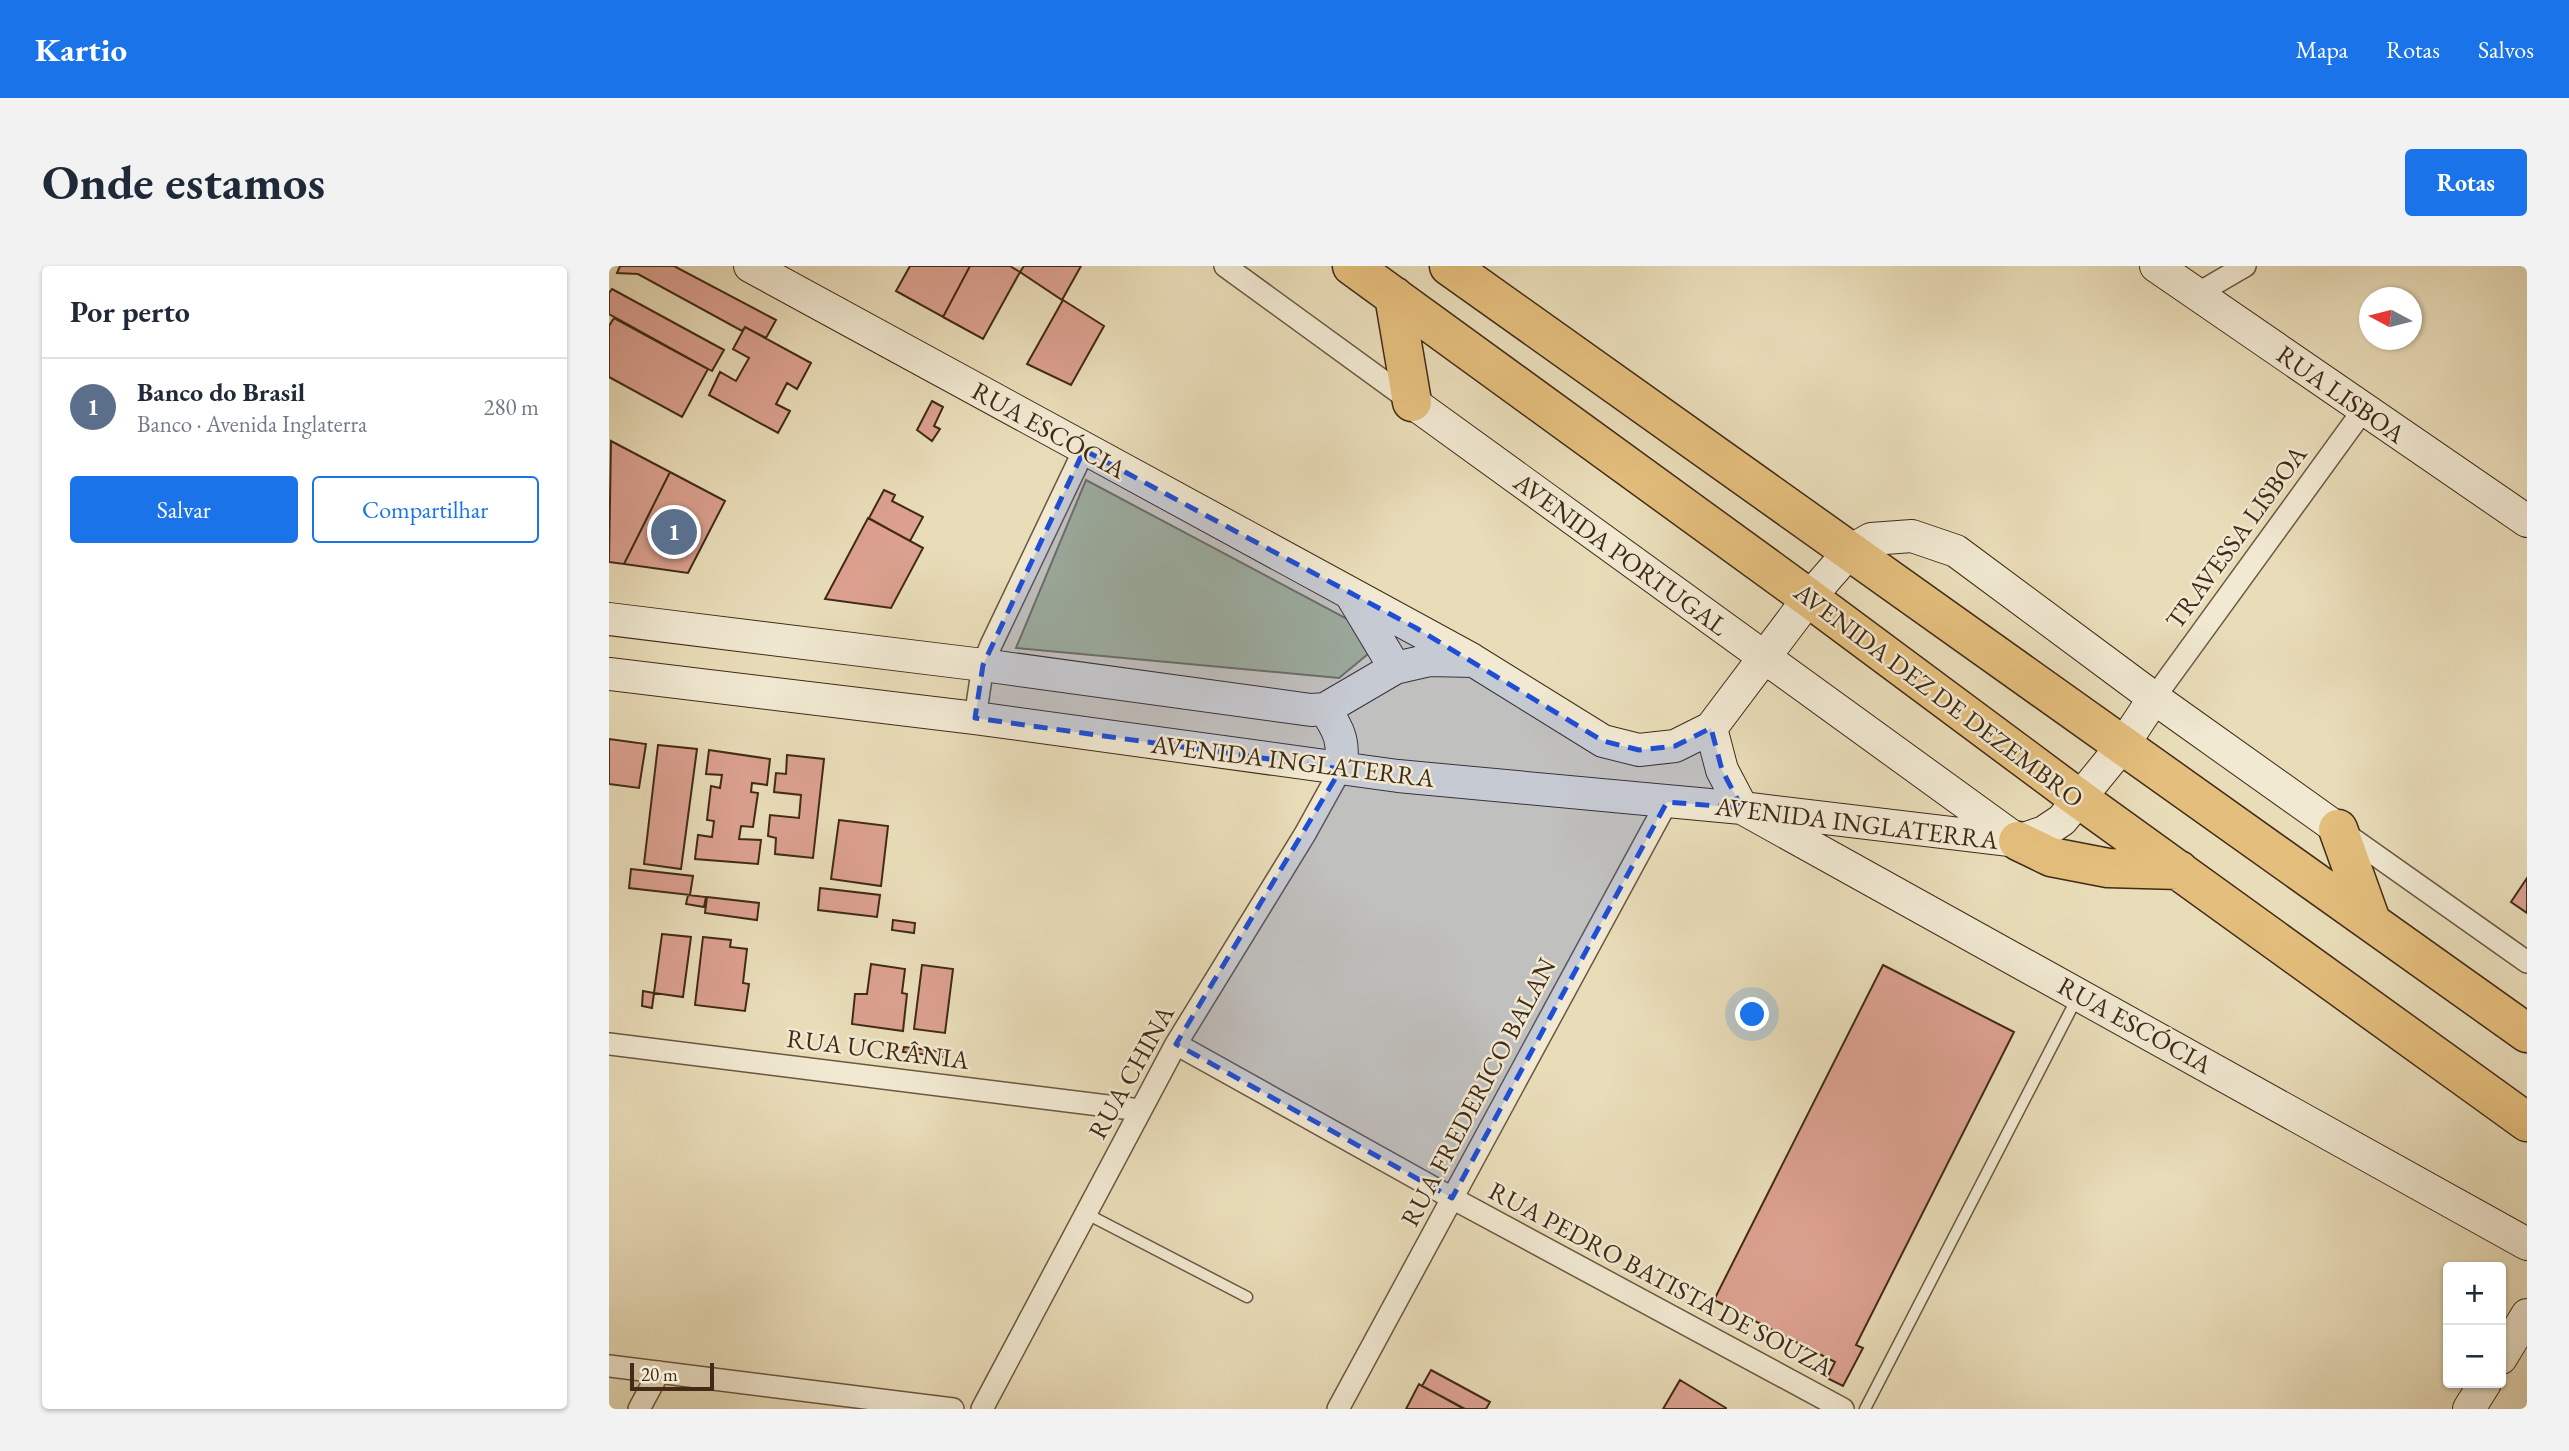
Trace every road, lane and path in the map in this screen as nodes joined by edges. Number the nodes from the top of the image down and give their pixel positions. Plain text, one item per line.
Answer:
1 (750, 266) edge
2 (1225, 266) edge
3 (1352, 266) edge
4 (1449, 266) edge
5 (2156, 266) edge
6 (2245, 266) edge
7 (2197, 294) junction
8 (1394, 296) junction
9 (1412, 402) junction
10 (2364, 409) junction
11 (1084, 450) junction
12 (2527, 521) edge
13 (1850, 551) junction
14 (1349, 592) junction
15 (1809, 598) junction
16 (609, 619) edge
17 (1764, 658) junction
18 (1474, 661) junction
19 (983, 665) junction
20 (1395, 668) junction
21 (609, 674) edge
22 (2154, 698) junction
23 (1325, 709) junction
24 (975, 718) junction
25 (1711, 728) junction
26 (2123, 745) junction
27 (1341, 769) junction
28 (2078, 798) junction
29 (1667, 802) junction
30 (1742, 808) junction
31 (2339, 829) junction
32 (2018, 841) junction
33 (2179, 870) junction
34 (2371, 921) junction
35 (2527, 962) edge
36 (2079, 994) junction
37 (2527, 1033) edge
38 (609, 1044) edge
39 (1176, 1044) junction
40 (1140, 1110) junction
41 (2527, 1122) edge
42 (1452, 1198) junction
43 (1087, 1214) junction
44 (2527, 1244) edge
45 (1247, 1297) dead end
46 (2527, 1315) edge
47 (2506, 1350) edge
48 (609, 1366) edge
49 (659, 1372) junction
50 (2482, 1388) edge
51 (639, 1409) edge
52 (953, 1409) edge
53 (982, 1409) edge
54 (1338, 1409) edge
55 (1843, 1409) edge
56 (1865, 1409) edge
57 (2469, 1409) edge

1 - 11 main road, RUA ESCÓCIA
2 - 9 street, AVENIDA PORTUGAL
3 - 8 highway, AVENIDA DEZ DE DEZEMBRO
4 - 13 highway
5 - 7 main road, RUA LISBOA
6 - 7 street
7 - 10 main road, RUA LISBOA
8 - 9 highway
8 - 15 highway, AVENIDA DEZ DE DEZEMBRO
9 - 17 main road, AVENIDA PORTUGAL
10 - 12 main road, RUA LISBOA
10 - 22 street, TRAVESSA LISBOA
11 - 14 main road, RUA ESCÓCIA
11 - 19 street
13 - 15 main road
13 - 22 main road
13 - 26 highway
14 - 18 main road, RUA ESCÓCIA
14 - 20 main road
15 - 17 main road
15 - 28 highway, AVENIDA DEZ DE DEZEMBRO
16 - 19 main road, AVENIDA INGLATERRA
17 - 25 main road
17 - 32 main road, AVENIDA PORTUGAL
18 - 20 main road
18 - 25 main road
19 - 23 main road, AVENIDA INGLATERRA
19 - 24 street
20 - 23 main road
21 - 24 main road, AVENIDA INGLATERRA
22 - 26 main road, AVENIDA INGLATERRA
22 - 31 main road
23 - 27 main road
24 - 27 main road, AVENIDA INGLATERRA
25 - 30 main road
26 - 28 main road, AVENIDA INGLATERRA
26 - 34 highway
27 - 29 main road, AVENIDA INGLATERRA
27 - 39 street, RUA CHINA
28 - 32 main road, AVENIDA INGLATERRA
28 - 33 highway, AVENIDA DEZ DE DEZEMBRO
29 - 30 main road, AVENIDA INGLATERRA
29 - 42 street, RUA FREDERICO BALAN
30 - 32 main road, AVENIDA INGLATERRA
30 - 36 main road, RUA ESCÓCIA
31 - 34 highway
31 - 35 street
32 - 33 highway
33 - 41 highway, AVENIDA DEZ DE DEZEMBRO
34 - 37 highway
36 - 44 main road, RUA ESCÓCIA
36 - 56 lane
38 - 40 street, RUA UCRÂNIA
39 - 40 street, RUA CHINA
39 - 42 street, RUA PEDRO BATISTA DE SOUZA
40 - 43 street, RUA CHINA
42 - 54 street, RUA FREDERICO BALAN
42 - 55 street, RUA PEDRO BATISTA DE SOUZA
43 - 45 lane
43 - 53 street, RUA CHINA
46 - 47 main road
48 - 49 street
49 - 51 street
49 - 52 street
50 - 57 main road

